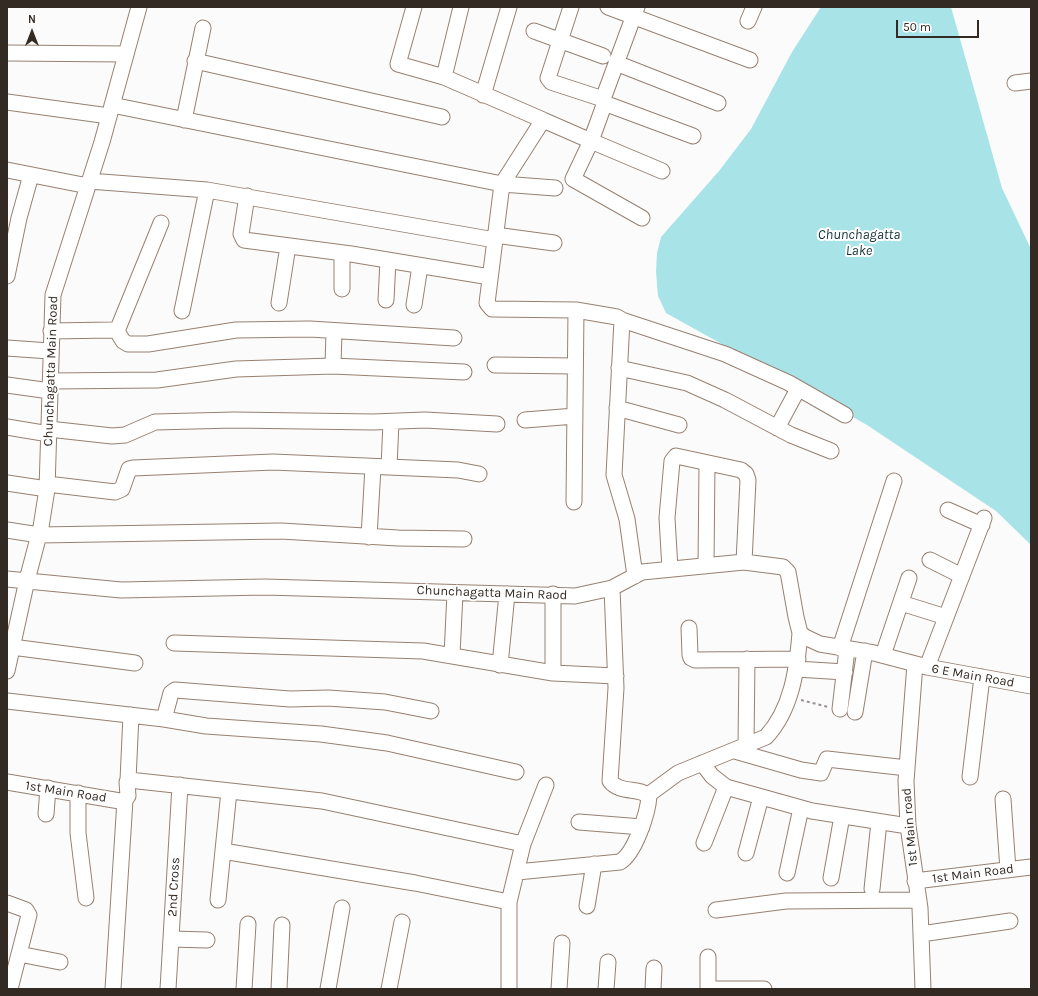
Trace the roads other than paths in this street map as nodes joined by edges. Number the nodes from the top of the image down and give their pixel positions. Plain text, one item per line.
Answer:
1 (139, 7) edge
2 (414, 7) edge
3 (462, 7) edge
4 (509, 7) edge
5 (572, 7) edge
6 (608, 7) edge
7 (754, 7) edge
8 (635, 12) edge
9 (748, 22) dead end
10 (203, 28) dead end
11 (534, 31) dead end
12 (560, 41) junction
13 (7, 53) edge
14 (126, 54) junction
15 (610, 60) junction
16 (750, 60) dead end
17 (195, 61) junction
18 (444, 77) junction
19 (1031, 81) edge
20 (1015, 83) dead end
21 (483, 95) junction
22 (604, 101) junction
23 (7, 102) edge
24 (718, 103) dead end
25 (111, 111) junction
26 (442, 117) dead end
27 (184, 120) junction
28 (543, 120) junction
29 (692, 136) dead end
30 (591, 141) junction
31 (7, 170) edge
32 (662, 171) dead end
33 (31, 175) junction
34 (88, 184) junction
35 (502, 184) junction
36 (555, 188) dead end
37 (207, 190) junction
38 (247, 196) junction
39 (642, 218) dead end
40 (161, 223) dead end
41 (495, 237) junction
42 (554, 243) dead end
43 (288, 246) junction
44 (342, 253) junction
45 (388, 260) junction
46 (420, 266) junction
47 (7, 276) edge
48 (490, 277) junction
49 (342, 289) dead end
50 (386, 300) dead end
51 (279, 303) dead end
52 (414, 305) dead end
53 (576, 310) junction
54 (182, 311) dead end
55 (622, 320) junction
56 (51, 331) junction
57 (117, 331) junction
58 (334, 331) junction
59 (454, 338) dead end
60 (7, 348) edge
61 (50, 351) junction
62 (495, 365) dead end
63 (333, 366) junction
64 (575, 366) junction
65 (619, 368) junction
66 (464, 372) dead end
67 (7, 385) edge
68 (51, 386) junction
69 (798, 388) junction
70 (617, 408) junction
71 (845, 415) dead end
72 (575, 416) junction
73 (525, 420) dead end
74 (391, 422) junction
75 (497, 424) dead end
76 (679, 425) dead end
77 (7, 427) edge
78 (777, 428) junction
79 (49, 432) junction
80 (831, 451) dead end
81 (707, 463) junction
82 (374, 467) junction
83 (389, 467) junction
84 (479, 474) dead end
85 (894, 481) dead end
86 (7, 483) edge
87 (47, 486) junction
88 (574, 502) dead end
89 (948, 510) dead end
90 (7, 530) edge
91 (39, 535) junction
92 (369, 537) junction
93 (464, 539) dead end
94 (930, 560) dead end
95 (744, 562) junction
96 (706, 566) junction
97 (670, 569) junction
98 (635, 576) junction
99 (962, 576) junction
100 (909, 578) dead end
101 (7, 579) edge
102 (27, 580) junction
103 (612, 588) junction
104 (455, 593) junction
105 (507, 594) junction
106 (553, 594) junction
107 (901, 603) junction
108 (946, 617) junction
109 (689, 628) dead end
110 (800, 633) junction
111 (11, 641) edge
112 (174, 643) dead end
113 (844, 648) junction
114 (865, 651) junction
115 (452, 655) junction
116 (883, 655) junction
117 (747, 659) junction
118 (136, 663) dead end
119 (500, 664) junction
120 (797, 664) junction
121 (921, 666) junction
122 (7, 671) edge
123 (845, 672) junction
124 (553, 673) junction
125 (616, 676) junction
126 (982, 677) junction
127 (1031, 686) edge
128 (7, 700) edge
129 (431, 711) dead end
130 (132, 715) junction
131 (164, 719) junction
132 (740, 748) junction
133 (702, 763) junction
134 (907, 768) junction
135 (516, 772) dead end
136 (970, 777) dead end
137 (128, 780) junction
138 (7, 782) edge
139 (180, 785) junction
140 (546, 785) dead end
141 (726, 787) junction
142 (48, 788) junction
143 (229, 791) junction
144 (78, 793) junction
145 (648, 794) junction
146 (761, 796) junction
147 (1003, 799) dead end
148 (125, 800) junction
149 (801, 808) junction
150 (46, 814) dead end
151 (842, 816) junction
152 (579, 822) dead end
153 (879, 822) junction
154 (908, 826) junction
155 (642, 827) junction
156 (704, 843) dead end
157 (523, 844) junction
158 (223, 851) junction
159 (746, 853) dead end
160 (594, 864) junction
161 (1031, 867) edge
162 (1008, 870) junction
163 (517, 872) junction
164 (788, 873) dead end
165 (831, 878) dead end
166 (915, 881) junction
167 (872, 889) dead end
168 (86, 898) dead end
169 (218, 900) dead end
170 (919, 900) junction
171 (509, 902) junction
172 (7, 903) edge
173 (587, 906) dead end
174 (342, 908) dead end
175 (716, 910) dead end
176 (1010, 921) dead end
177 (402, 922) dead end
178 (248, 924) dead end
179 (282, 925) dead end
180 (921, 934) junction
181 (171, 939) junction
182 (206, 940) dead end
183 (562, 944) dead end
184 (708, 957) dead end
185 (15, 958) edge
186 (60, 962) dead end
187 (608, 962) dead end
188 (654, 968) dead end
189 (10, 989) edge
190 (113, 989) edge
191 (168, 989) edge
192 (244, 989) edge
193 (279, 989) edge
194 (328, 989) edge
195 (389, 989) edge
196 (509, 989) edge
197 (559, 989) edge
198 (606, 989) edge
199 (653, 989) edge
200 (711, 989) edge
201 (758, 989) edge
202 (764, 989) edge
203 (923, 989) edge

1 - 14 street, Chunchagatta Main Road
2 - 18 street
3 - 18 street
4 - 21 street
5 - 12 street
6 - 8 street
7 - 9 street
8 - 15 street
8 - 16 street
10 - 17 street
11 - 12 street
12 - 15 street
12 - 22 street
13 - 14 street
14 - 25 street, Chunchagatta Main Road
15 - 22 street
15 - 24 street
17 - 26 street
17 - 27 street
18 - 21 street
19 - 20 street
21 - 28 street
22 - 29 street
22 - 30 street
23 - 25 street
25 - 27 street
25 - 34 street, Chunchagatta Main Road
27 - 35 street
28 - 30 street
28 - 35 street
30 - 32 street
30 - 39 street
31 - 33 street
33 - 34 street
33 - 47 street
34 - 37 street
34 - 56 street, Chunchagatta Main Road
35 - 36 street
35 - 41 street
37 - 38 street
37 - 54 street
38 - 41 street
38 - 43 street
40 - 57 street
41 - 42 street
41 - 48 street
43 - 44 street
43 - 51 street
44 - 45 street
44 - 49 street
45 - 46 street
45 - 50 street
46 - 48 street
46 - 52 street
48 - 53 street
53 - 55 street
53 - 64 street
55 - 65 street
55 - 69 street
56 - 57 street
56 - 61 street, Chunchagatta Main Road
57 - 58 street
58 - 59 street
58 - 63 street
60 - 61 street
61 - 68 street, Chunchagatta Main Road
62 - 64 street
63 - 66 street
63 - 68 street
64 - 72 street
65 - 70 street
65 - 78 street
67 - 68 street
68 - 79 street, Chunchagatta Main Road
69 - 71 street
69 - 78 street
70 - 76 street
70 - 98 street
72 - 73 street
72 - 88 street
74 - 75 street
74 - 79 street
74 - 83 street
77 - 79 street
78 - 80 street
79 - 87 street, Chunchagatta Main Road
81 - 95 street
81 - 96 street
81 - 97 street
82 - 83 street
82 - 87 street
82 - 92 street
83 - 84 street
85 - 113 street
86 - 87 street
87 - 91 street, Chunchagatta Main Road
89 - 99 street, 1st Main road
90 - 91 street
91 - 92 street
91 - 102 street, Chunchagatta Main Road
92 - 93 street
94 - 99 street
95 - 96 street, Chunchagatta Main Raod
95 - 110 street, Chunchagatta Main Raod
96 - 97 street, Chunchagatta Main Raod
97 - 98 street, Chunchagatta Main Raod
98 - 103 street, Chunchagatta Main Raod
99 - 108 street, 1st Main road
100 - 107 street
101 - 102 street, Chunchagatta Main Raod
102 - 104 street, Chunchagatta Main Raod
102 - 111 street, Chunchagatta Main Road
103 - 106 street, Chunchagatta Main Raod
103 - 125 street
104 - 105 street, Chunchagatta Main Raod
104 - 115 street
105 - 106 street, Chunchagatta Main Raod
105 - 119 street
106 - 124 street
107 - 108 street
107 - 116 street
108 - 121 street, 1st Main road
109 - 117 street
110 - 113 street
110 - 120 street, Chunchagatta Main Raod
111 - 118 street
111 - 122 street, Chunchagatta Main Road
112 - 115 street
113 - 114 street
113 - 123 street
114 - 116 street
114 - 123 street
115 - 119 street
116 - 121 street
117 - 120 street
117 - 132 street
119 - 124 street
120 - 123 street
120 - 132 street, Chunchagatta Main Raod
121 - 126 street, 6 E Main Road
121 - 134 street, 1st Main road
124 - 125 street
125 - 145 street
126 - 127 street, 6 E Main Road
126 - 136 street
128 - 130 street
129 - 131 street
130 - 131 street
130 - 137 street
131 - 135 street
132 - 133 street, Chunchagatta Main Raod
132 - 134 street
133 - 141 street
133 - 145 street, Chunchagatta Main Raod
134 - 154 street, 1st Main road
137 - 139 street
137 - 148 street
138 - 142 street, 1st Main Road
139 - 143 street
139 - 181 street, 2nd Cross
140 - 157 street
141 - 146 street
141 - 156 street
142 - 144 street, 1st Main Road
142 - 150 street
143 - 157 street
143 - 158 street
144 - 148 street, 1st Main Road
144 - 168 street
145 - 155 street
146 - 149 street
146 - 159 street
147 - 162 street
148 - 190 street
149 - 151 street
149 - 164 street
151 - 153 street
151 - 165 street
152 - 155 street
153 - 154 street
153 - 167 street
154 - 166 street, 1st Main road
155 - 160 street
157 - 163 street
158 - 169 street
158 - 171 street
160 - 163 street
160 - 173 street
161 - 162 street, 1st Main Road
162 - 166 street, 1st Main Road
163 - 171 street
166 - 170 street, 1st Main road
170 - 175 street
170 - 180 street, 1st Main road
171 - 196 street
172 - 185 street
174 - 194 street
176 - 180 street
177 - 195 street
178 - 192 street
179 - 193 street
180 - 203 street, 1st Main road
181 - 182 street
181 - 191 street, 2nd Cross
183 - 197 street
184 - 200 street
185 - 186 street
185 - 189 street
187 - 198 street
188 - 199 street
200 - 201 street
201 - 202 street

